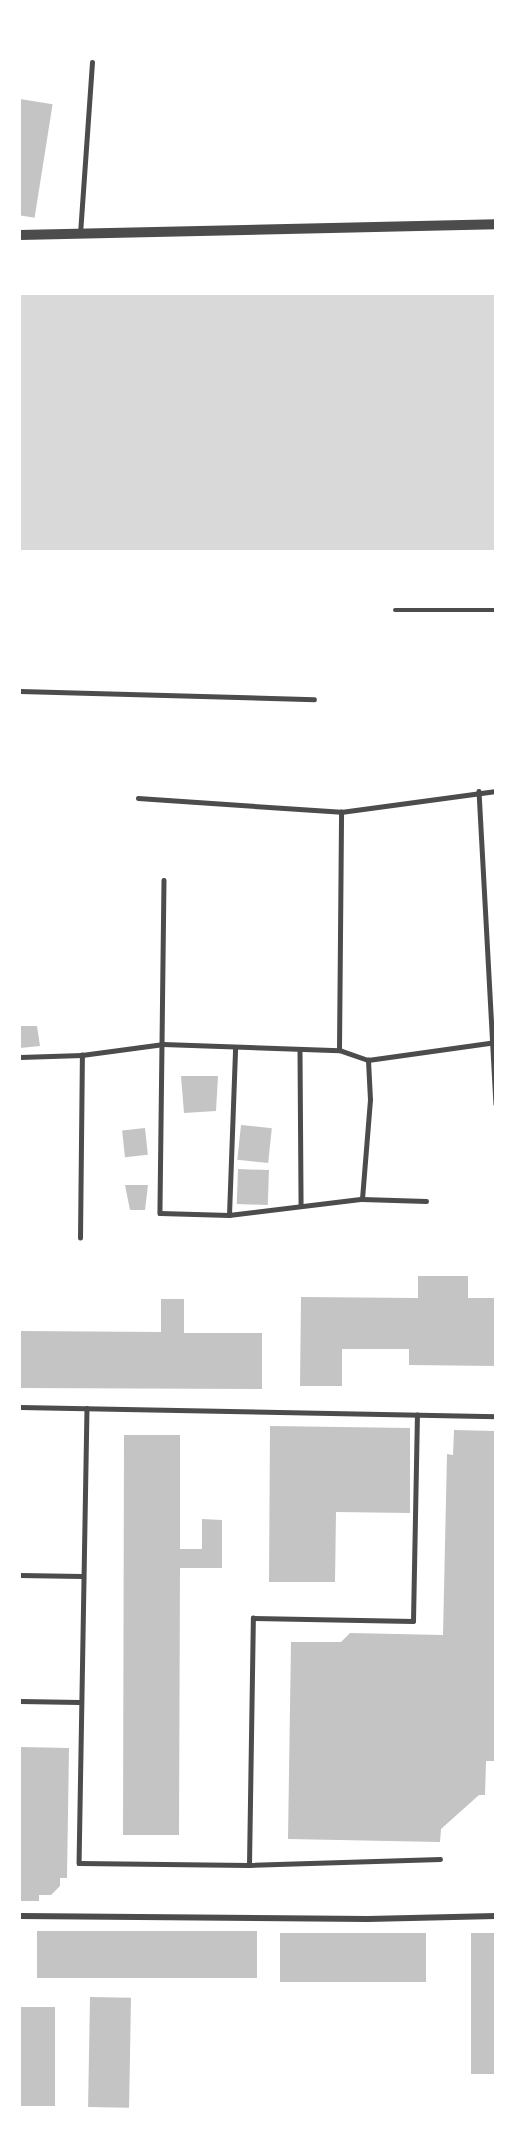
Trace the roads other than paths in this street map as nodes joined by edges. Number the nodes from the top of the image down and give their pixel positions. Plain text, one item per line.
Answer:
1 (92, 62) dead end
2 (495, 224) edge
3 (80, 234) junction
4 (20, 235) edge
5 (395, 610) dead end
6 (495, 610) edge
7 (20, 691) edge
8 (314, 699) dead end
9 (479, 791) junction
10 (495, 791) edge
11 (138, 798) dead end
12 (341, 812) junction
13 (164, 880) dead end
14 (495, 1042) edge
15 (163, 1044) junction
16 (235, 1049) junction
17 (339, 1050) junction
18 (300, 1051) junction
19 (82, 1055) junction
20 (20, 1057) edge
21 (368, 1060) junction
22 (495, 1104) edge
23 (362, 1198) junction
24 (426, 1201) dead end
25 (301, 1206) junction
26 (229, 1215) junction
27 (80, 1238) dead end
28 (20, 1407) edge
29 (87, 1408) junction
30 (417, 1414) junction
31 (495, 1416) edge
32 (20, 1575) edge
33 (81, 1576) junction
34 (20, 1701) edge
35 (79, 1702) junction
36 (440, 1859) dead end
37 (249, 1866) junction
38 (20, 1916) edge
39 (495, 1916) edge

1 - 3 lane
2 - 3 street
3 - 4 street
5 - 6 lane
7 - 8 lane
9 - 10 lane
9 - 12 lane
9 - 14 lane
11 - 12 lane
12 - 17 lane
13 - 15 lane
14 - 21 lane
14 - 22 lane
15 - 16 lane
15 - 19 lane
15 - 26 lane
16 - 18 lane
16 - 26 lane
17 - 18 lane
17 - 21 lane
18 - 25 lane
19 - 20 lane
19 - 27 lane
21 - 23 lane
23 - 24 lane
23 - 25 lane
25 - 26 lane
28 - 29 lane
29 - 30 lane
29 - 33 lane
30 - 31 lane
30 - 37 lane
32 - 33 lane
33 - 35 lane
34 - 35 lane
35 - 37 lane
36 - 37 lane
38 - 39 street

